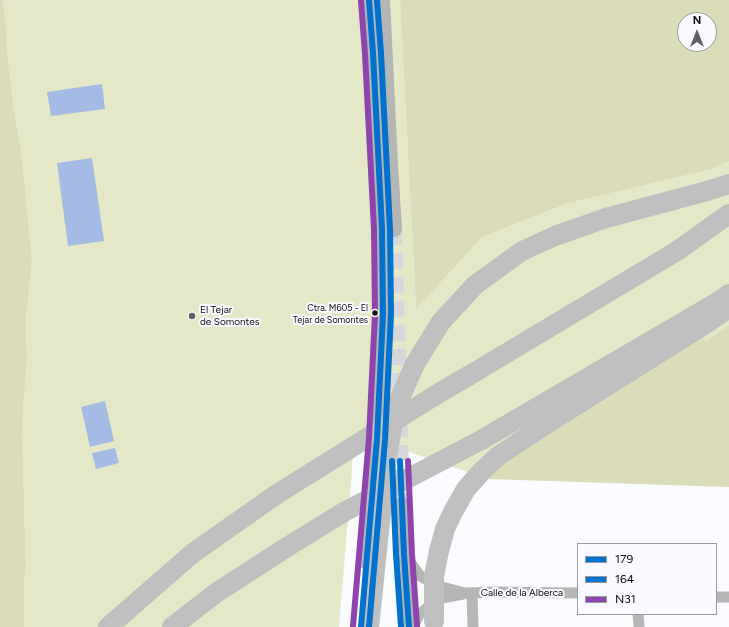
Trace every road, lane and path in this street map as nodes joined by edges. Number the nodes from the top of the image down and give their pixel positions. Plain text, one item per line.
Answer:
1 (369, 0) edge
2 (382, 0) edge
3 (729, 184) edge
4 (729, 214) edge
5 (394, 229) tunnel mouth
6 (729, 294) edge
7 (729, 308) edge
8 (402, 505) tunnel mouth
9 (404, 554) junction
10 (469, 593) junction
11 (577, 593) edge
12 (717, 597) edge
13 (729, 597) edge
14 (638, 615) edge
15 (108, 627) edge
16 (172, 627) edge
17 (361, 627) edge
18 (369, 627) edge
19 (409, 627) edge
20 (413, 627) edge
21 (434, 627) edge
22 (473, 627) edge
23 (638, 627) edge

1 - 17 street
2 - 5 street
3 - 18 highway
4 - 15 highway, bridge
6 - 16 highway, bridge
7 - 21 highway, bridge
8 - 9 street
9 - 10 street
9 - 19 street
10 - 11 street, Calle de la Alberca
10 - 20 street
10 - 22 street
12 - 13 street
14 - 23 street

